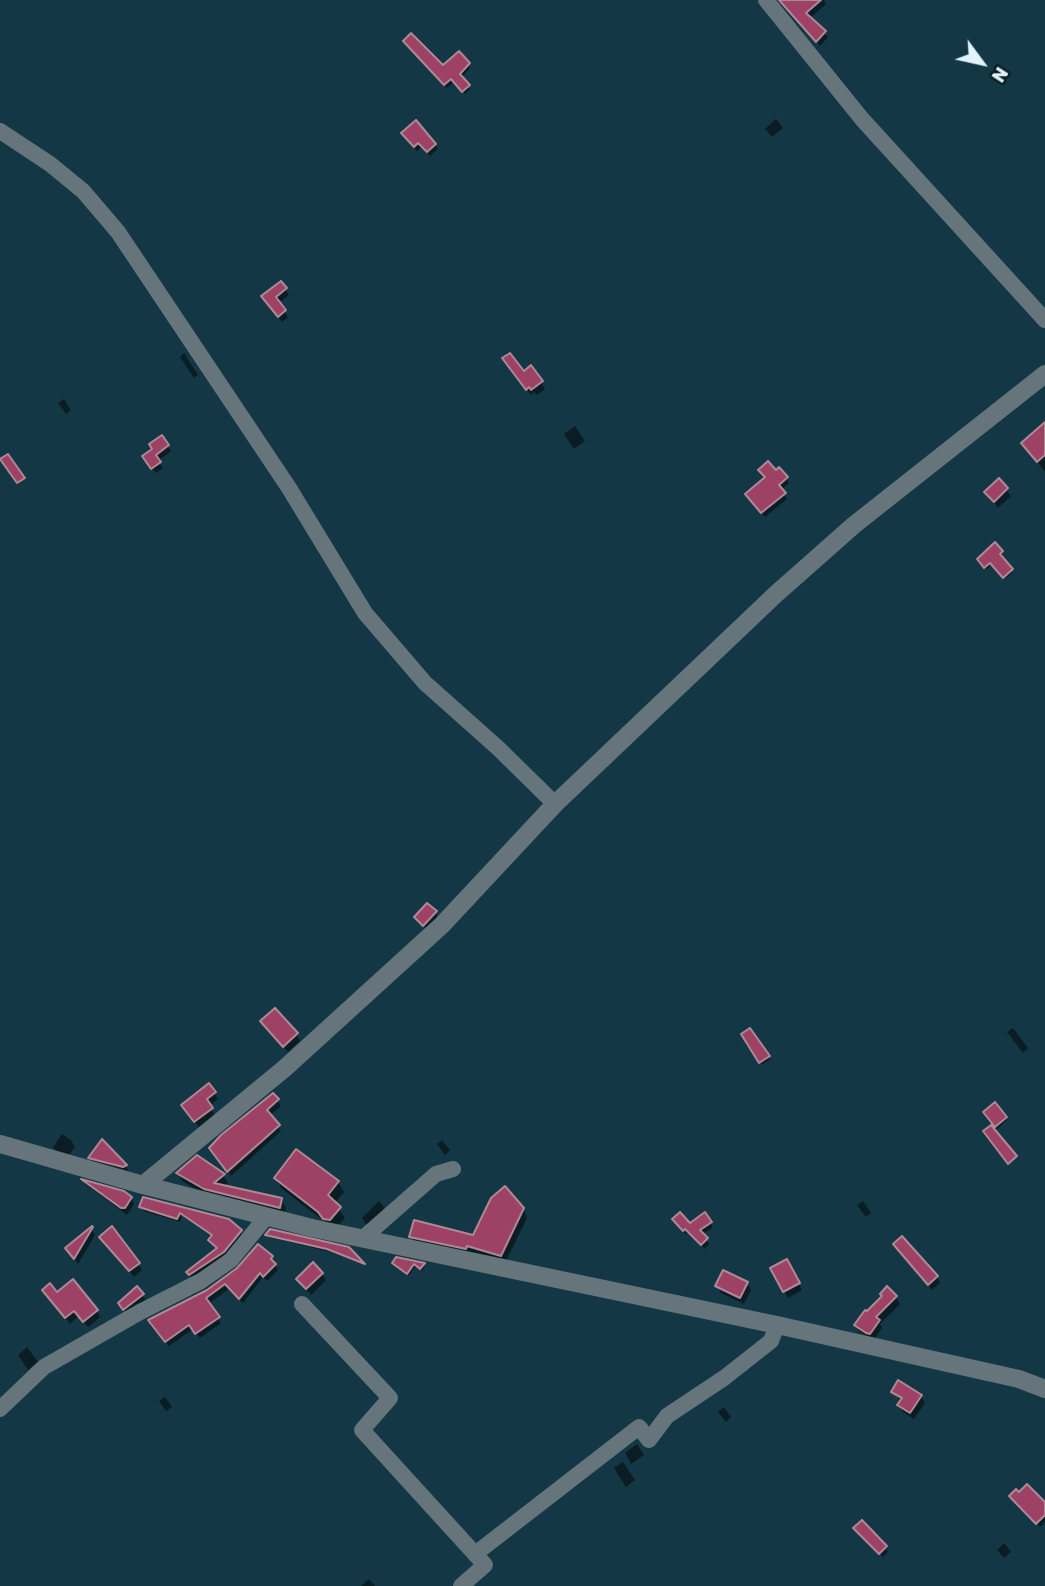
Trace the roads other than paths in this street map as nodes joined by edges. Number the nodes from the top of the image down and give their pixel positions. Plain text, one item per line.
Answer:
1 (766, 0) edge
2 (0, 131) edge
3 (1045, 320) edge
4 (1045, 374) edge
5 (555, 804) junction
6 (0, 1144) edge
7 (453, 1169) dead end
8 (143, 1185) junction
9 (267, 1216) junction
10 (362, 1239) junction
11 (302, 1304) dead end
12 (777, 1325) junction
13 (1045, 1389) edge
14 (0, 1409) edge
15 (475, 1554) junction
16 (461, 1586) edge

1 - 3 street
2 - 5 street
4 - 5 street
5 - 8 street
6 - 8 street
7 - 10 street
8 - 9 street
9 - 10 street
9 - 14 street
10 - 12 street
11 - 15 street
12 - 13 street
12 - 15 street
15 - 16 street

